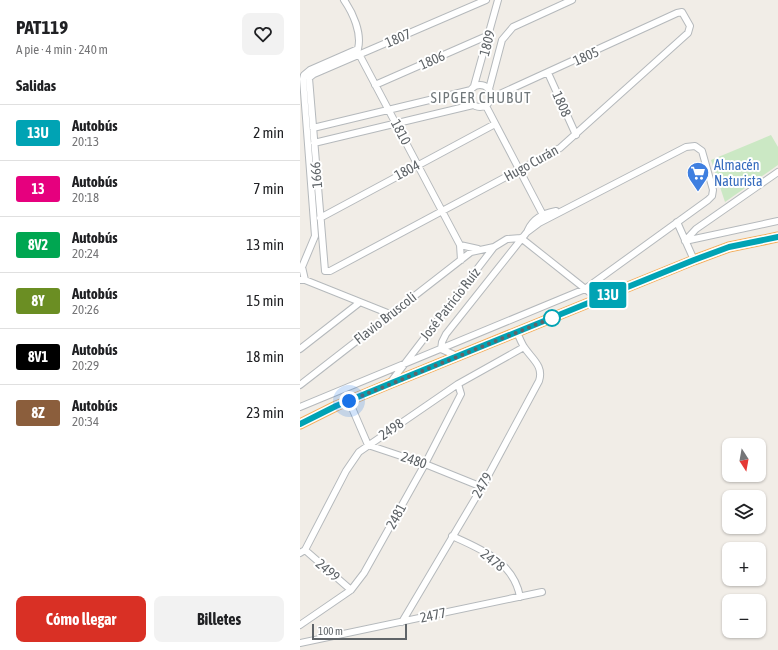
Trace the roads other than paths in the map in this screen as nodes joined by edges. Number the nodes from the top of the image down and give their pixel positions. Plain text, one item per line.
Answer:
1 (344, 0) edge
2 (486, 0) edge
3 (498, 0) edge
4 (572, 0) edge
5 (680, 12) joint
6 (489, 35) junction
7 (359, 52) junction
8 (548, 73) junction
9 (310, 77) joint
10 (376, 85) junction
11 (472, 88) junction
12 (489, 89) junction
13 (492, 98) junction
14 (473, 105) junction
15 (486, 106) junction
16 (389, 110) junction
17 (396, 123) junction
18 (496, 124) junction
19 (312, 128) junction
20 (576, 135) junction
21 (314, 143) junction
22 (418, 164) junction
23 (519, 170) junction
24 (778, 172) edge
25 (443, 210) junction
26 (561, 211) junction
27 (543, 215) junction
28 (320, 218) junction
29 (778, 221) edge
30 (677, 222) junction
31 (528, 232) junction
32 (778, 237) edge
33 (521, 238) junction
34 (685, 241) junction
35 (460, 245) junction
36 (494, 247) junction
37 (480, 249) junction
38 (461, 260) junction
39 (694, 260) junction
40 (327, 272) joint
41 (302, 280) edge
42 (584, 289) junction
43 (598, 299) junction
44 (360, 303) junction
45 (390, 314) junction
46 (517, 332) junction
47 (524, 347) junction
48 (300, 349) edge
49 (441, 349) junction
50 (457, 356) junction
51 (401, 366) junction
52 (389, 384) junction
53 (458, 384) junction
54 (300, 385) edge
55 (349, 401) junction
56 (300, 407) edge
57 (300, 424) edge
58 (368, 445) junction
59 (425, 464) junction
60 (482, 487) junction
61 (452, 536) junction
62 (303, 551) edge
63 (351, 590) junction
64 (542, 592) dead end
65 (520, 597) junction
66 (402, 622) junction
67 (300, 625) edge
68 (300, 643) edge

1 - 7 street, 1810
2 - 7 street, 1807
3 - 6 street, 1809
4 - 12 street, 1809
5 - 8 street, 1805
5 - 20 street, Hugo Curán
6 - 10 street, 1806
6 - 11 street, 1809
7 - 9 street, 1807
7 - 10 street, 1810
7 - 41 street
8 - 13 street, 1805
8 - 20 street, 1808
9 - 19 street, 1666
10 - 16 street, 1810
11 - 12 street
11 - 14 street
11 - 16 street
12 - 13 street
13 - 15 street
14 - 15 street
14 - 17 street
15 - 18 street
16 - 17 street, 1810
16 - 19 street
17 - 21 street
17 - 22 street, 1810
18 - 22 street, 1804
18 - 23 street
19 - 21 street, 1666
20 - 23 street, Hugo Curán
21 - 28 street, 1666
22 - 25 street, 1810
22 - 28 street, 1804
23 - 25 street, Hugo Curán
23 - 27 street
24 - 34 street
25 - 35 street, 1810
25 - 40 street, Hugo Curán
26 - 27 street
26 - 30 street, José Patricio Ruíz
26 - 31 street, José Patricio Ruíz
27 - 31 street
28 - 40 street, 1666
29 - 34 street
30 - 34 street
30 - 42 street
31 - 33 street, José Patricio Ruíz
32 - 39 main road
33 - 36 street, José Patricio Ruíz
33 - 42 street
33 - 49 street, José Patricio Ruíz
34 - 39 street
35 - 37 street
35 - 38 street
36 - 37 street
36 - 51 street, José Patricio Ruíz
37 - 38 street, Flavio Bruscoli
38 - 45 street, Flavio Bruscoli
39 - 43 main road
41 - 44 street
42 - 43 street
42 - 49 street
43 - 46 main road
44 - 45 street
44 - 48 street, Flavio Bruscoli
45 - 54 street, Flavio Bruscoli
46 - 47 street, 2479
46 - 50 main road
47 - 53 street, 2498
47 - 60 street, 2479
49 - 50 street, José Patricio Ruíz
49 - 51 street
50 - 52 main road
51 - 52 street, José Patricio Ruíz
51 - 56 street
52 - 55 main road
53 - 58 street, 2498
53 - 59 street, 2481
55 - 57 main road
55 - 58 street
58 - 59 street, 2480
58 - 62 street, 2498
59 - 60 street, 2480
59 - 63 street, 2481
60 - 61 street, 2479
61 - 65 street, 2478
61 - 66 street, 2479
62 - 63 street, 2499
63 - 67 street, 2481
64 - 65 street, 2477
65 - 66 street, 2477
66 - 68 street, 2477

